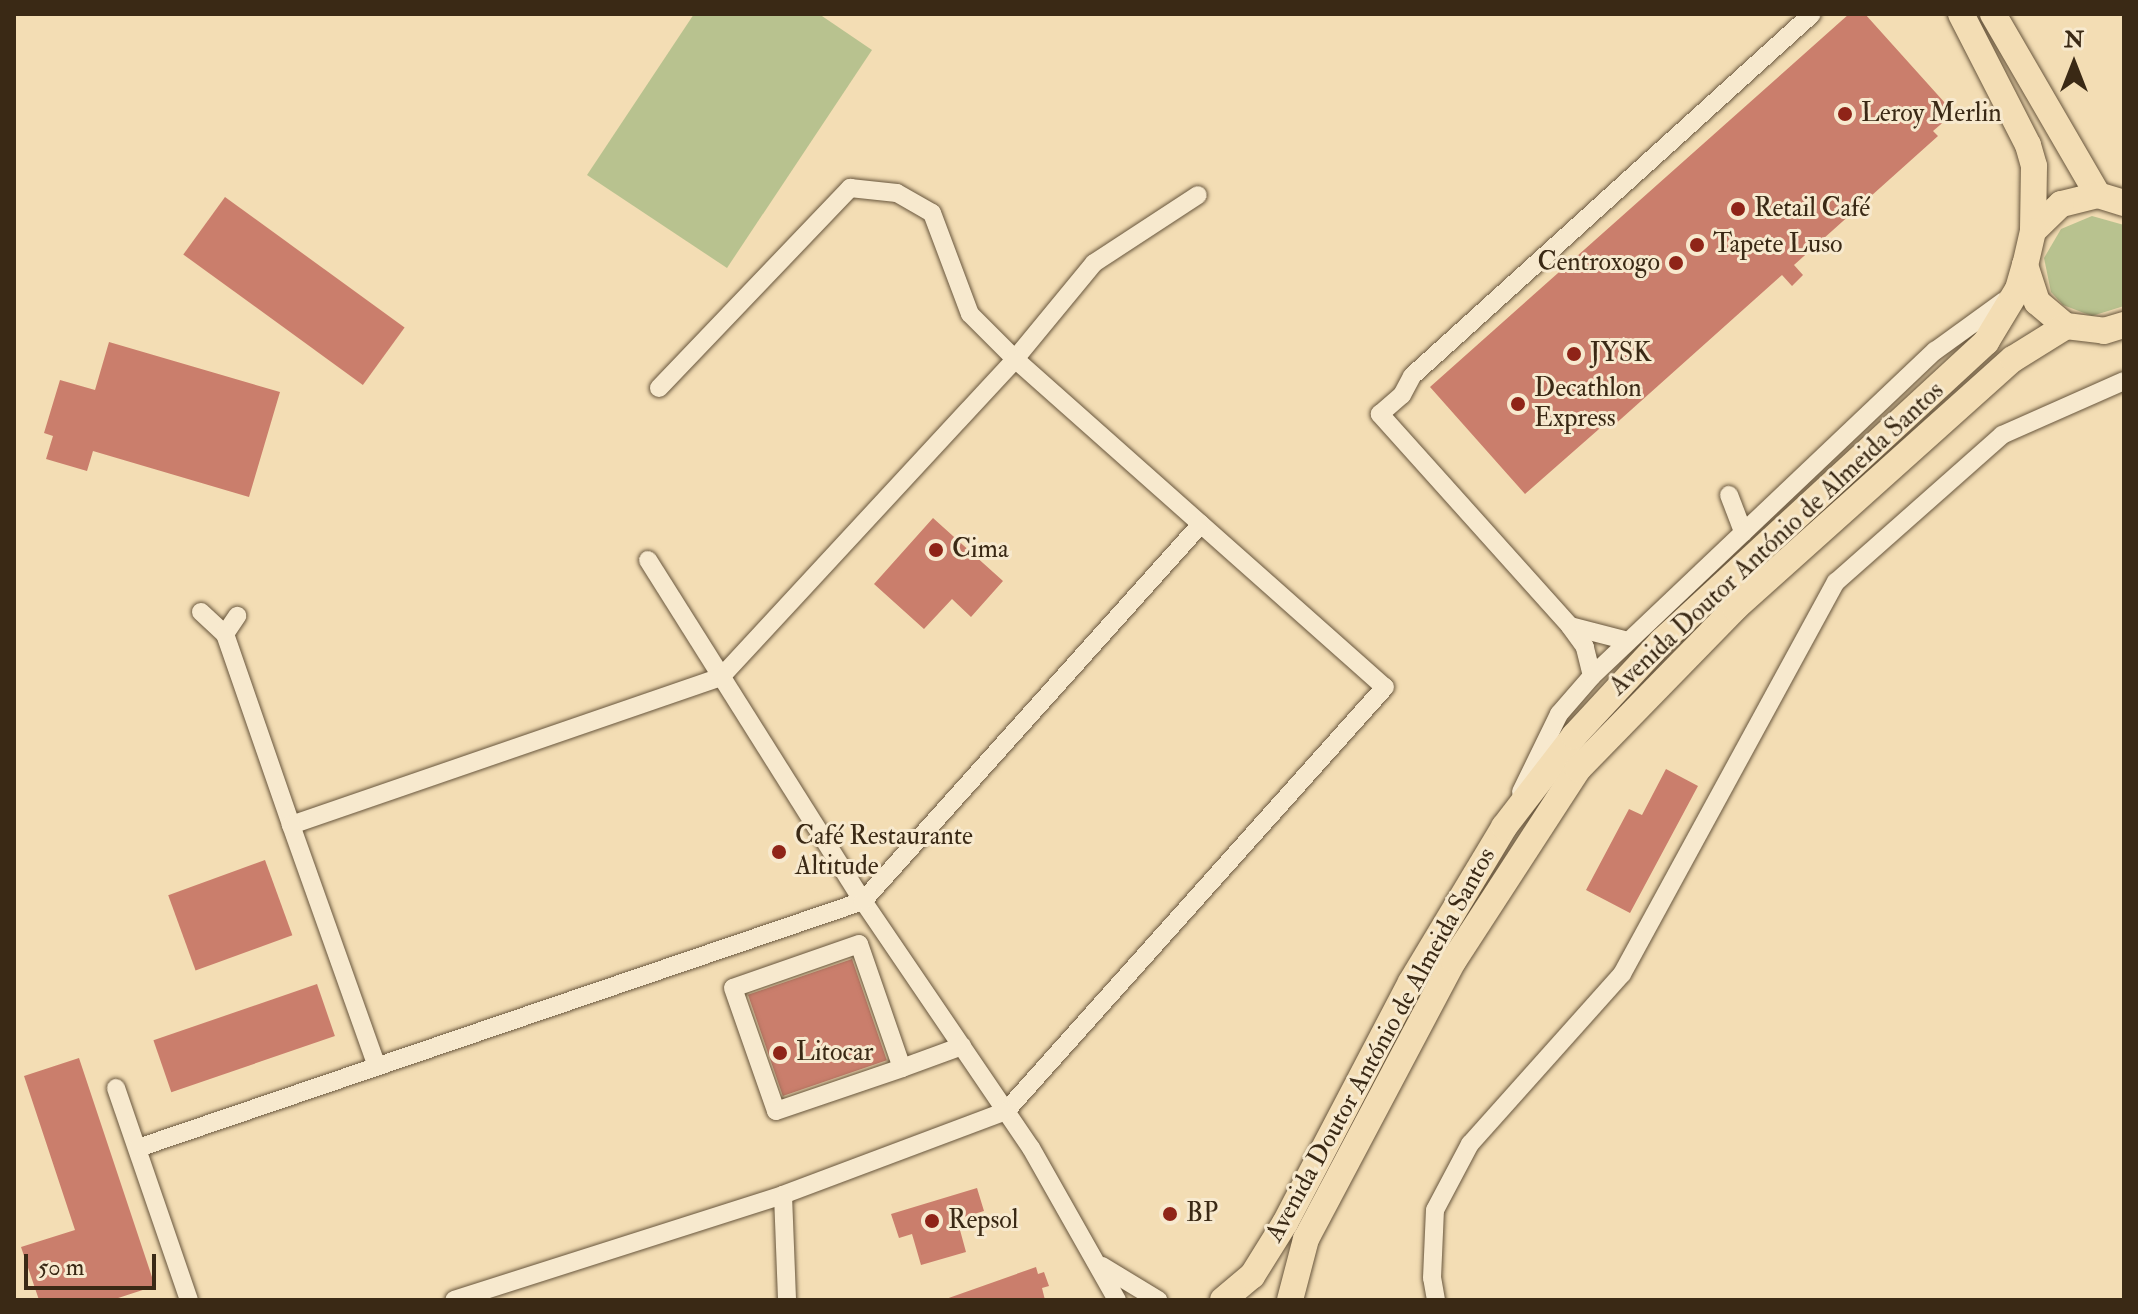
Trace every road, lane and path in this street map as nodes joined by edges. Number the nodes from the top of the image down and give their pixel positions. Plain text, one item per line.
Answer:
1 (1812, 14) edge
2 (1961, 14) edge
3 (1993, 14) edge
4 (1198, 195) dead end
5 (2098, 195) junction
6 (2124, 203) edge
7 (2033, 231) junction
8 (2022, 277) junction
9 (2066, 326) junction
10 (2123, 326) edge
11 (1015, 359) junction
12 (2124, 381) edge
13 (659, 388) dead end
14 (1764, 512) junction
15 (1201, 524) junction
16 (1743, 532) junction
17 (648, 560) dead end
18 (201, 612) dead end
19 (237, 616) dead end
20 (1570, 626) junction
21 (225, 634) junction
22 (1628, 641) junction
23 (1592, 676) junction
24 (721, 677) junction
25 (291, 825) junction
26 (1504, 827) junction
27 (863, 901) junction
28 (962, 1046) junction
29 (377, 1066) junction
30 (902, 1068) junction
31 (116, 1088) dead end
32 (1006, 1111) junction
33 (138, 1148) junction
34 (783, 1195) junction
35 (1102, 1266) junction
36 (189, 1300) edge
37 (454, 1300) edge
38 (787, 1300) edge
39 (1117, 1300) edge
40 (1158, 1300) edge
41 (1223, 1300) edge
42 (1290, 1300) edge
43 (1436, 1300) edge

1 - 20 street
2 - 7 highway, Avenida Doutor António de Almeida Santos
3 - 5 highway
4 - 11 street
5 - 6 highway
5 - 7 highway
7 - 8 highway, Avenida Doutor António de Almeida Santos
8 - 9 highway
8 - 14 street
8 - 26 highway, Avenida Doutor António de Almeida Santos
9 - 10 highway
9 - 42 highway, Avenida Doutor António de Almeida Santos
11 - 13 street
11 - 15 street
11 - 24 street
12 - 43 street
14 - 16 street
14 - 16 street
15 - 27 street
15 - 32 street
16 - 22 street
17 - 24 street
18 - 21 street
19 - 21 street
20 - 22 street
20 - 23 street
21 - 25 street
22 - 23 street
23 - 26 street
24 - 25 street
24 - 27 street
25 - 29 street
26 - 41 highway, Avenida Doutor António de Almeida Santos
27 - 28 street
27 - 29 street
28 - 30 street
28 - 32 street
29 - 33 street
30 - 30 street
31 - 33 street
32 - 34 street
32 - 35 street
33 - 36 street
34 - 37 street
34 - 38 street
35 - 39 street
35 - 40 street

